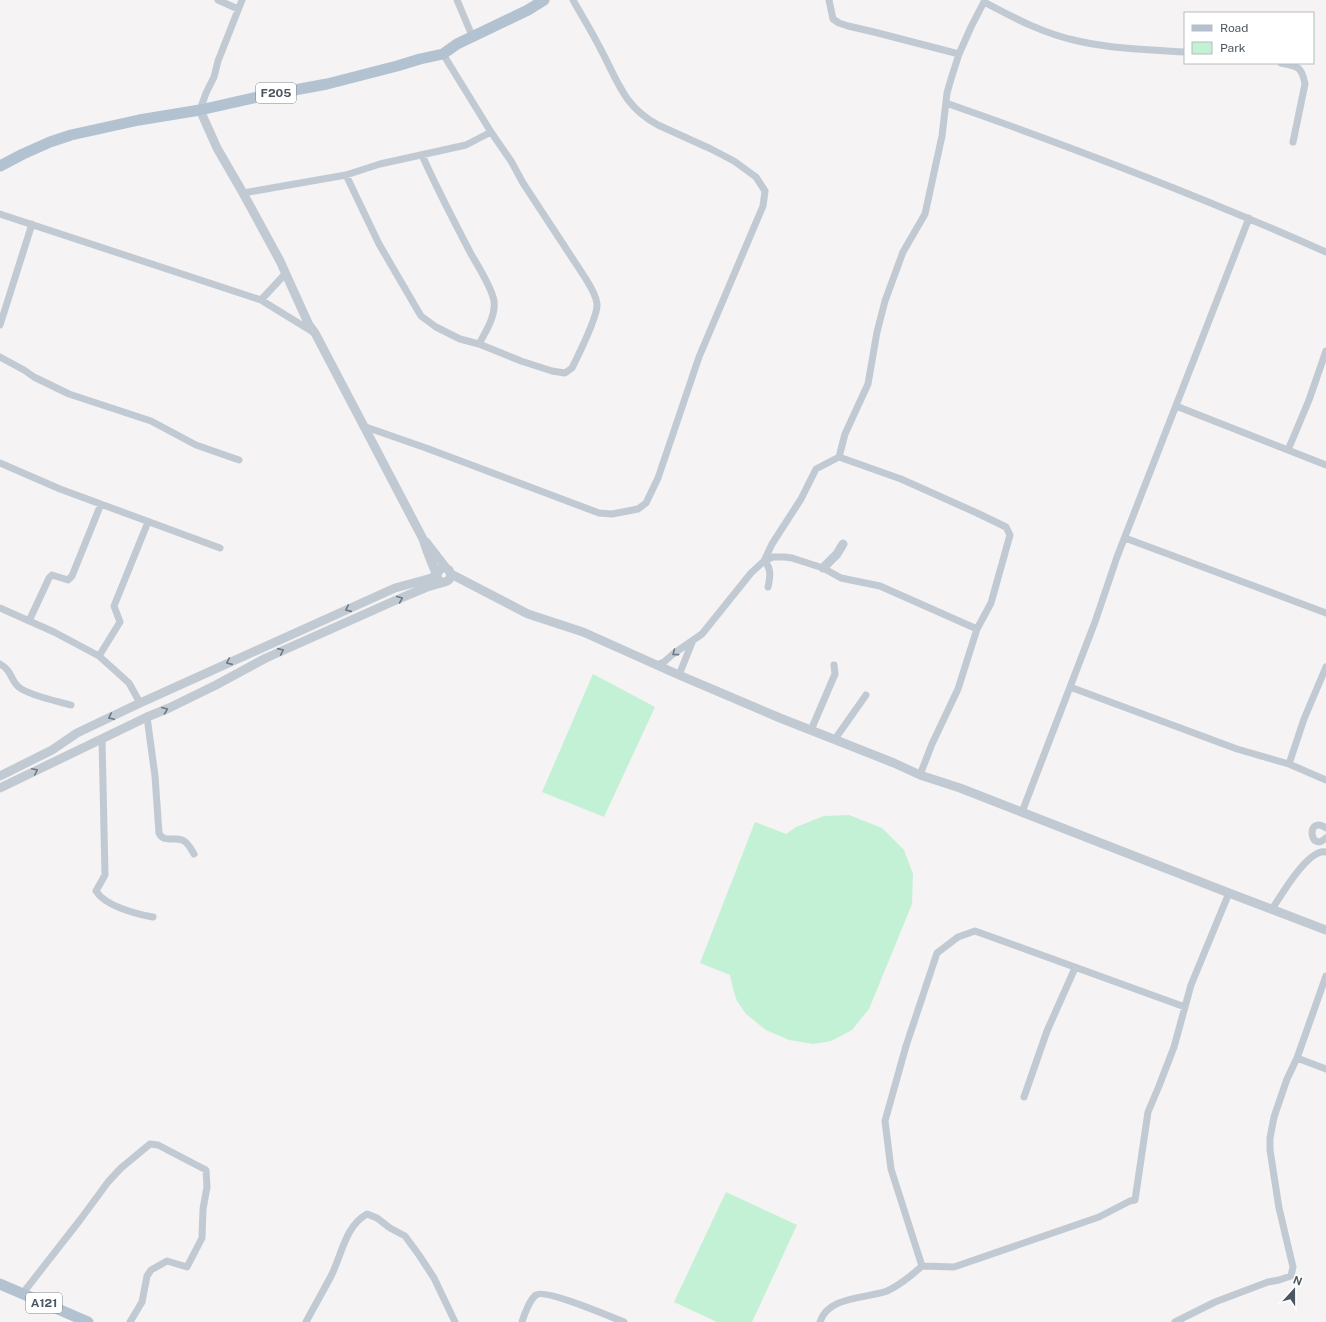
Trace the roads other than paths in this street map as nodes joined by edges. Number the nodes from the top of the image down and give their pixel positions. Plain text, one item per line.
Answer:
1 (218, 0) edge
2 (242, 0) edge
3 (457, 0) edge
4 (544, 0) edge
5 (573, 0) edge
6 (829, 0) edge
7 (985, 1) edge
8 (238, 9) junction
9 (473, 38) junction
10 (1184, 52) edge
11 (443, 54) junction
12 (960, 54) junction
13 (1284, 64) edge
14 (946, 103) junction
15 (200, 110) junction
16 (491, 132) junction
17 (1293, 142) dead end
18 (422, 155) junction
19 (0, 166) edge
20 (346, 175) junction
21 (243, 193) junction
22 (0, 214) edge
23 (1249, 218) junction
24 (32, 224) junction
25 (1326, 252) edge
26 (286, 273) junction
27 (261, 300) junction
28 (0, 325) edge
29 (314, 333) junction
30 (479, 344) junction
31 (1326, 351) edge
32 (0, 357) edge
33 (1176, 406) junction
34 (363, 426) junction
35 (1288, 450) junction
36 (839, 457) junction
37 (239, 460) dead end
38 (0, 463) edge
39 (1326, 465) edge
40 (101, 504) junction
41 (148, 522) junction
42 (1125, 538) junction
43 (423, 539) junction
44 (843, 544) dead end
45 (220, 548) dead end
46 (764, 561) junction
47 (824, 568) junction
48 (448, 571) junction
49 (437, 575) junction
50 (445, 582) junction
51 (768, 587) dead end
52 (0, 608) edge
53 (1326, 613) edge
54 (28, 621) junction
55 (977, 629) junction
56 (694, 640) junction
57 (99, 656) junction
58 (0, 664) edge
59 (657, 665) junction
60 (834, 665) dead end
61 (1326, 667) edge
62 (679, 675) junction
63 (1070, 687) junction
64 (866, 696) dead end
65 (140, 703) junction
66 (71, 705) dead end
67 (147, 717) junction
68 (811, 730) junction
69 (102, 739) junction
70 (835, 739) junction
71 (1289, 764) junction
72 (920, 775) junction
73 (0, 776) edge
74 (1326, 780) edge
75 (0, 788) edge
76 (1022, 812) junction
77 (1325, 826) edge
78 (1323, 840) edge
79 (1325, 851) edge
80 (194, 854) dead end
81 (1229, 893) junction
82 (1272, 909) junction
83 (153, 917) dead end
84 (1326, 930) edge
85 (1075, 968) junction
86 (1326, 976) edge
87 (1185, 1008) junction
88 (1297, 1058) junction
89 (1326, 1069) edge
90 (1024, 1097) dead end
91 (922, 1266) junction
92 (0, 1284) edge
93 (22, 1293) junction
94 (88, 1322) edge
95 (130, 1322) edge
96 (306, 1322) edge
97 (455, 1322) edge
98 (522, 1322) edge
99 (624, 1322) edge
100 (820, 1322) edge
101 (1175, 1322) edge

1 - 8 street
2 - 8 street
3 - 9 street
4 - 9 main road, F205
5 - 34 street
6 - 12 street
7 - 10 street
7 - 12 street
8 - 15 street
9 - 11 main road, F205
11 - 15 main road, F205
11 - 16 street
12 - 14 street
13 - 17 street
14 - 23 street
14 - 36 street
15 - 19 main road, F205
15 - 21 street
16 - 18 street
16 - 30 street
18 - 20 street
18 - 30 street
20 - 21 street
20 - 30 street
21 - 26 street
22 - 24 street
23 - 25 street
23 - 33 street
24 - 27 street
24 - 28 street
26 - 27 street
26 - 29 street
27 - 29 street
29 - 34 street
31 - 35 street
32 - 37 street
33 - 35 street
33 - 42 street
34 - 43 street
35 - 39 street
36 - 46 street
36 - 55 street
38 - 40 street
40 - 41 street
40 - 54 street
41 - 45 street
41 - 57 street
42 - 53 street
42 - 63 street
43 - 48 street
43 - 49 street
44 - 47 street
46 - 47 street
46 - 51 street
46 - 56 street
47 - 55 street
48 - 49 street
48 - 50 street
48 - 59 street
49 - 50 street
49 -> 65 street
67 -> 50 street
52 - 54 street
54 - 57 street
55 - 72 street
56 -> 59 street
56 - 62 street
57 - 65 street
58 - 66 street
59 - 62 street
60 - 68 street
61 - 71 street
62 - 68 street
63 - 71 street
63 - 76 street
64 - 70 street
65 -> 73 street
67 - 69 street
67 - 80 street
68 - 70 street
75 -> 69 street
69 - 83 street
70 - 72 street
71 - 74 street
72 - 76 street
76 - 81 street
77 - 78 street
78 - 79 street
79 - 82 street
81 - 82 street
81 - 87 street
82 - 84 street
85 - 87 street
85 - 90 street
85 - 91 street
86 - 88 street
87 - 91 street
88 - 89 street
88 - 101 street
91 - 100 street
92 - 93 main road, A121
93 - 94 main road, A121
93 - 95 street
96 - 97 street
98 - 99 street

